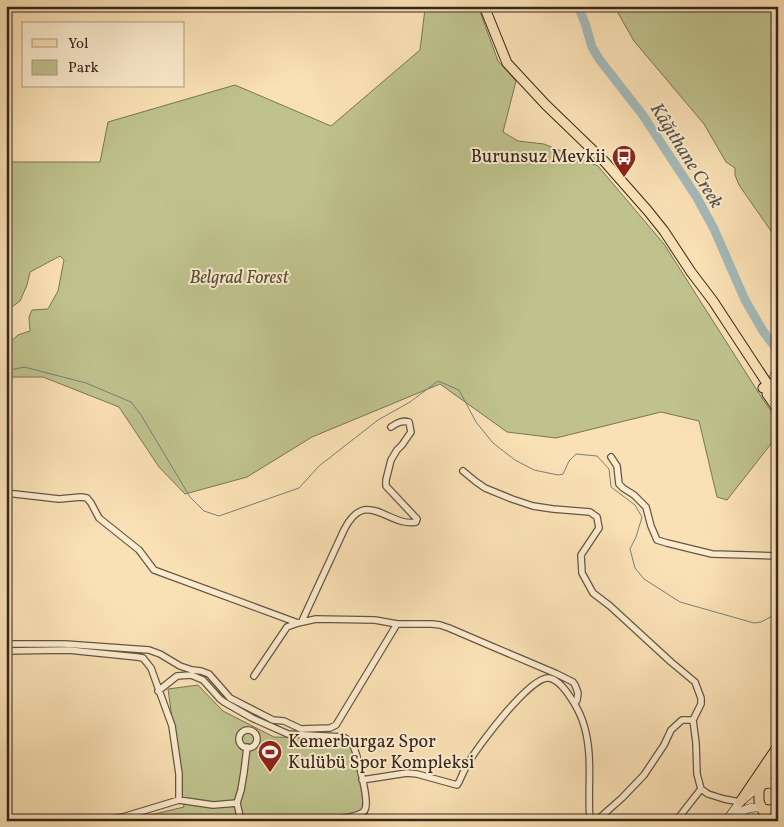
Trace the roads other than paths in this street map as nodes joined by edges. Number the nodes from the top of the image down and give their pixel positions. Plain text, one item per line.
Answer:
1 (484, 6) edge
2 (691, 272) junction
3 (759, 372) junction
4 (776, 376) edge
5 (766, 386) junction
6 (778, 400) edge
7 (778, 410) edge
8 (391, 427) dead end
9 (611, 457) dead end
10 (463, 470) dead end
11 (6, 493) edge
12 (778, 556) edge
13 (300, 622) junction
14 (397, 624) junction
15 (6, 644) edge
16 (6, 651) edge
17 (254, 676) dead end
18 (158, 691) junction
19 (575, 703) junction
20 (252, 718) junction
21 (693, 720) junction
22 (248, 730) junction
23 (778, 746) edge
24 (247, 747) junction
25 (778, 757) edge
26 (362, 780) junction
27 (762, 785) junction
28 (778, 787) edge
29 (701, 788) junction
30 (179, 800) junction
31 (740, 802) junction
32 (238, 803) junction
33 (778, 805) edge
34 (762, 808) junction
35 (100, 821) edge
36 (241, 821) edge
37 (327, 821) edge
38 (590, 821) edge
39 (596, 821) edge
40 (676, 821) edge
41 (726, 821) edge
42 (733, 821) edge
43 (767, 821) edge

1 - 2 main road
2 - 3 main road
2 - 5 main road
3 - 4 main road
3 - 5 main road
4 - 5 main road
5 - 6 main road
5 - 7 main road
8 - 13 street
9 - 12 street
10 - 21 street
11 - 13 street
13 - 14 street
13 - 17 street
14 - 15 street
14 - 19 street
16 - 18 street
18 - 20 street
18 - 30 street
19 - 26 street
19 - 38 street
20 - 22 street
20 - 26 street
21 - 29 street
21 - 39 street
22 - 24 street
22 - 24 street
23 - 31 main road
24 - 32 street
25 - 27 main road
26 - 37 street
27 - 28 main road
27 - 31 main road
27 - 34 main road
29 - 31 street
29 - 40 street
30 - 32 street
30 - 35 street
31 - 41 main road
32 - 36 street
33 - 34 main road
34 - 42 main road
34 - 43 main road

